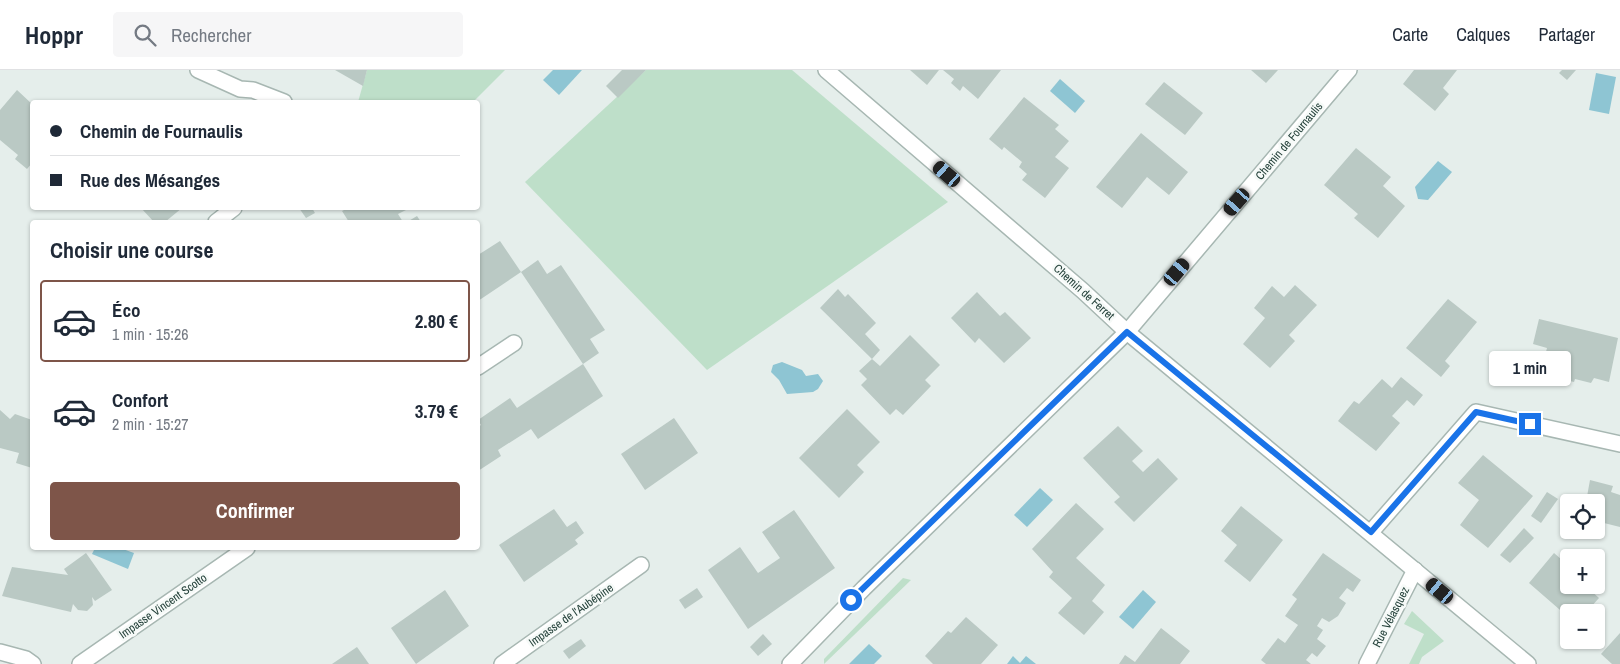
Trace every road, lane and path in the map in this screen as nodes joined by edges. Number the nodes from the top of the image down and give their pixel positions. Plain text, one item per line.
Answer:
1 (198, 70) edge
2 (826, 70) edge
3 (1349, 70) edge
4 (240, 89) junction
5 (248, 100) edge
6 (279, 100) edge
7 (231, 210) edge
8 (219, 220) edge
9 (1127, 332) junction
10 (514, 343) dead end
11 (480, 366) edge
12 (1620, 444) edge
13 (1371, 532) junction
14 (244, 550) edge
15 (641, 566) dead end
16 (1415, 570) junction
17 (5, 655) edge
18 (33, 664) edge
19 (80, 664) edge
20 (502, 664) edge
21 (790, 664) edge
22 (1367, 664) edge
23 (1528, 664) edge

1 - 4 street
2 - 9 street, Chemin de Ferret
3 - 9 street, Chemin de Fournaulis
4 - 5 street
4 - 6 street
7 - 8 street
9 - 13 street, Chemin de Ferret
9 - 21 street, Chemin de Fournaulis
10 - 11 street
12 - 13 street
13 - 16 street, Chemin de Ferret
14 - 19 street, Impasse Vincent Scotto
15 - 20 street, Impasse de l'Aubépine
16 - 22 street, Rue Vélasquez
16 - 23 street, Chemin de Ferret
17 - 18 street

